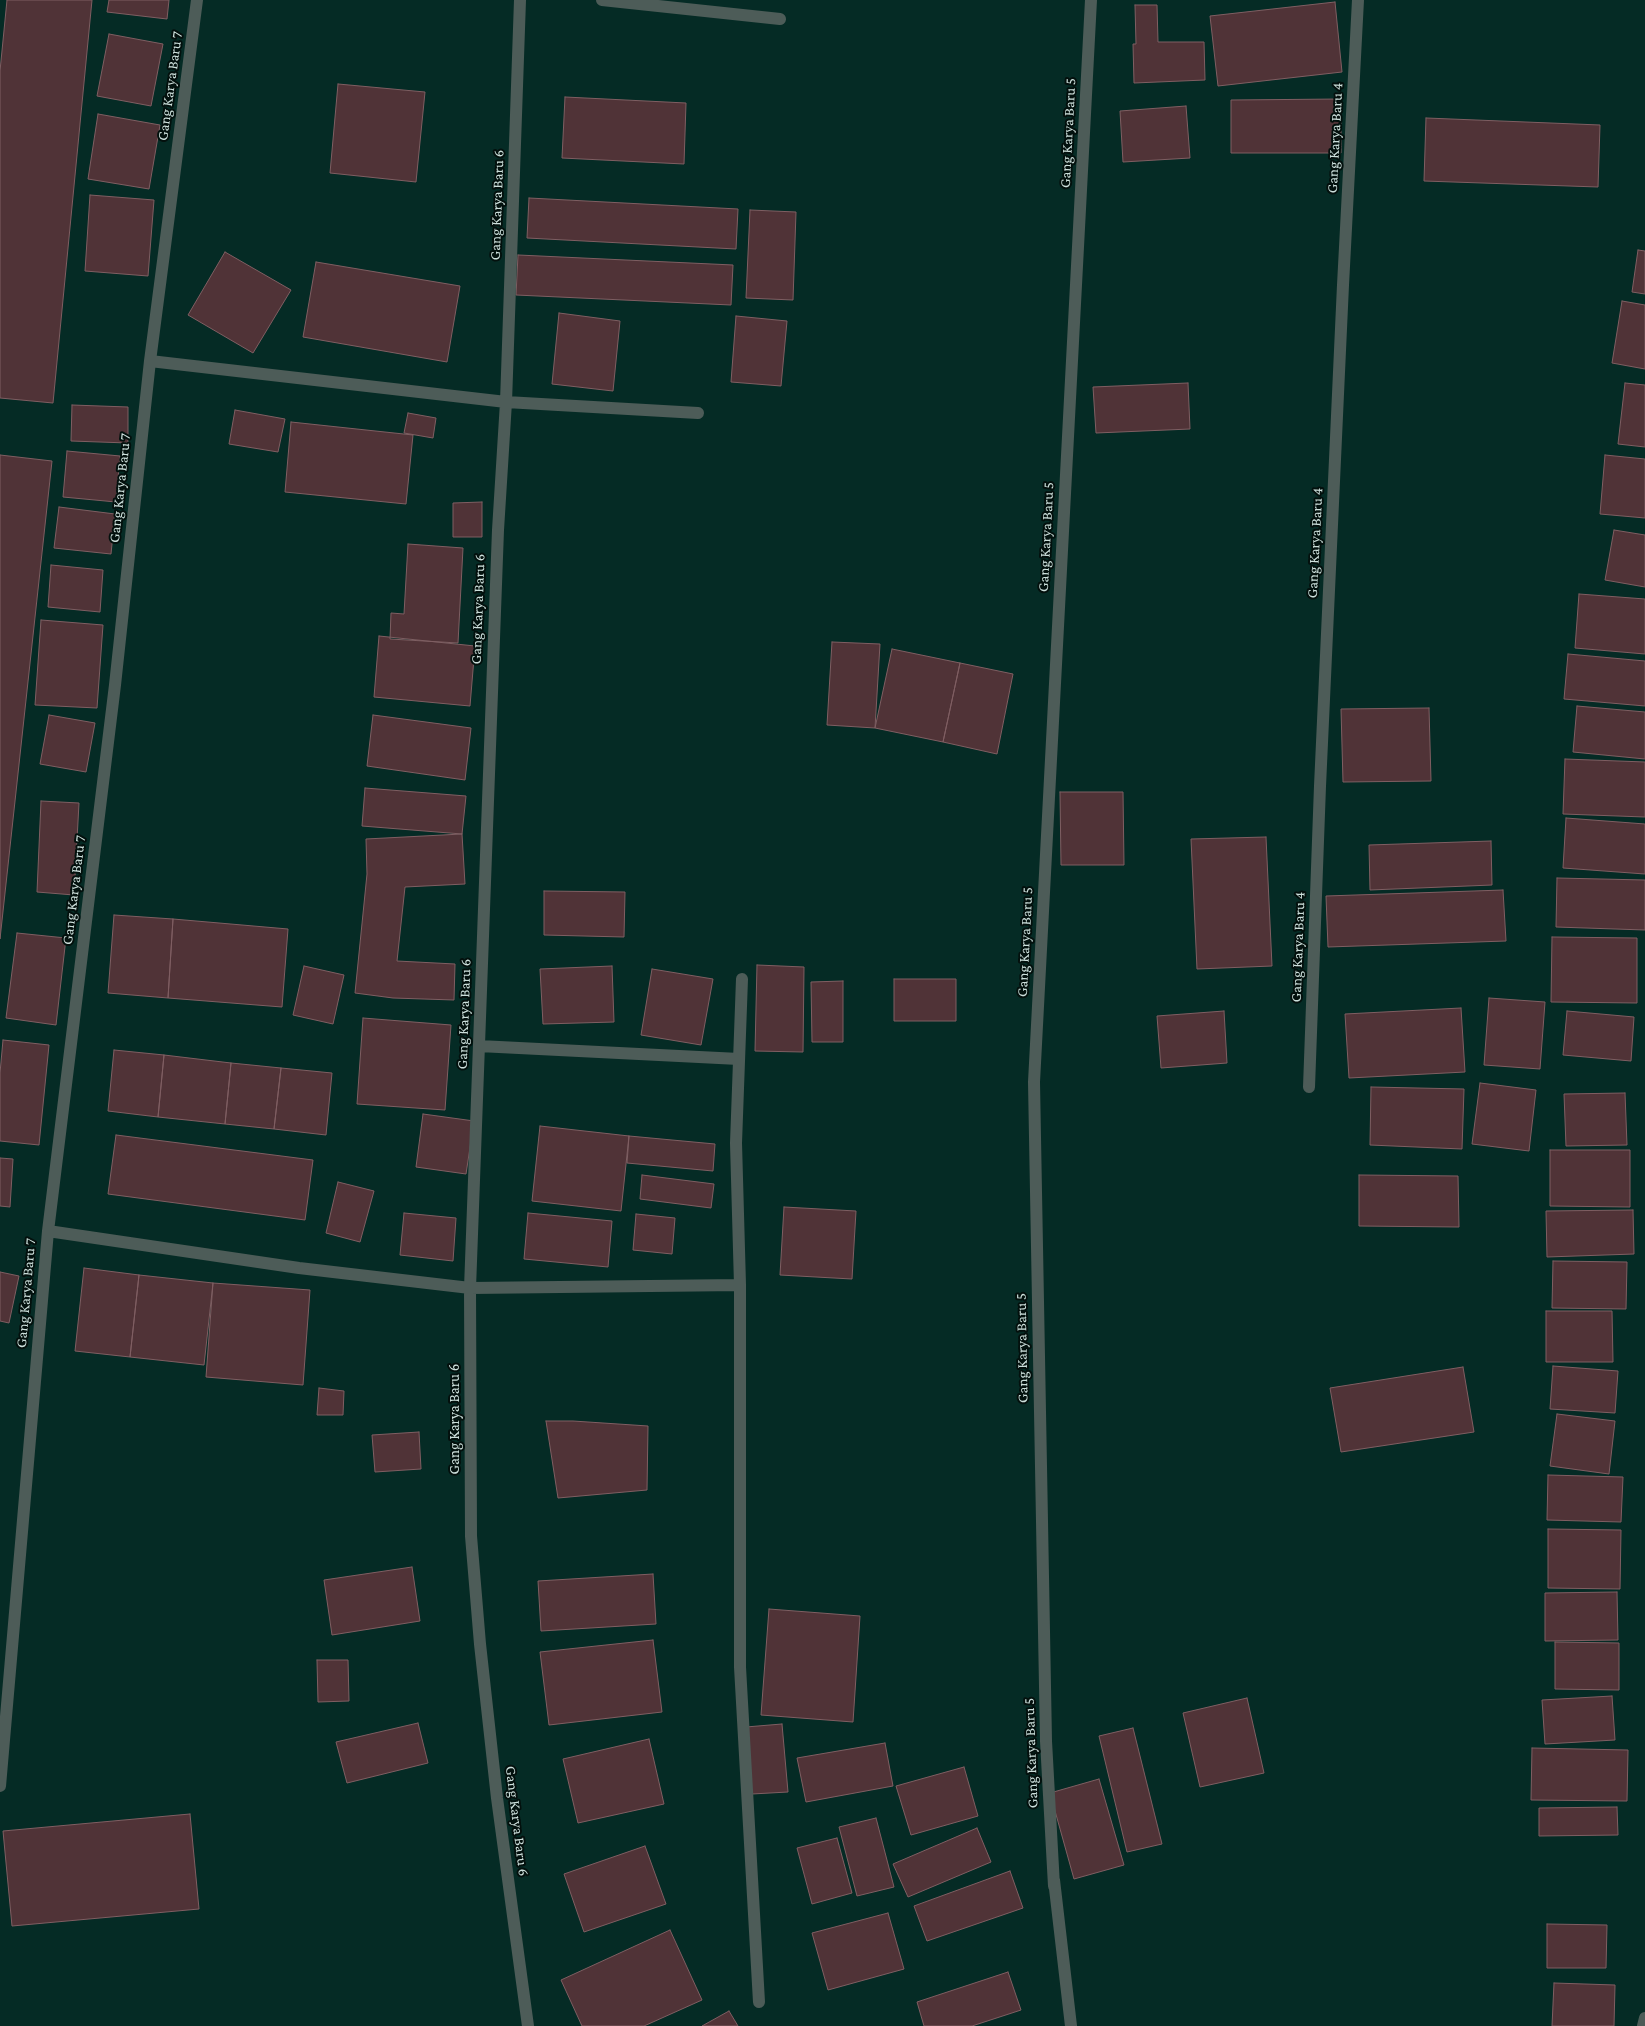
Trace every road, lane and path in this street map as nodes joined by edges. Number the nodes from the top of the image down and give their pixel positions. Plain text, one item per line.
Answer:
1 (197, 0) edge
2 (520, 0) edge
3 (602, 0) edge
4 (1091, 0) edge
5 (1358, 0) edge
6 (780, 19) dead end
7 (150, 361) junction
8 (506, 402) junction
9 (698, 412) dead end
10 (742, 979) dead end
11 (479, 1046) junction
12 (739, 1059) junction
13 (1309, 1087) dead end
14 (48, 1231) junction
15 (740, 1286) junction
16 (470, 1288) junction
17 (0, 1786) edge
18 (759, 2002) dead end
19 (1645, 2018) edge
20 (528, 2026) edge
21 (1071, 2026) edge
22 (1643, 2026) edge

1 - 7 street, Gang Karya Baru 7
2 - 8 street, Gang Karya Baru 6
3 - 6 street
4 - 21 street, Gang Karya Baru 5
5 - 13 street, Gang Karya Baru 4
7 - 8 street
7 - 14 street, Gang Karya Baru 7
8 - 9 street
8 - 11 street, Gang Karya Baru 6
10 - 12 street
11 - 12 street
11 - 16 street, Gang Karya Baru 6
12 - 15 street
14 - 16 street
14 - 17 street, Gang Karya Baru 7
15 - 16 street
15 - 18 street
16 - 20 street, Gang Karya Baru 6
19 - 22 street

